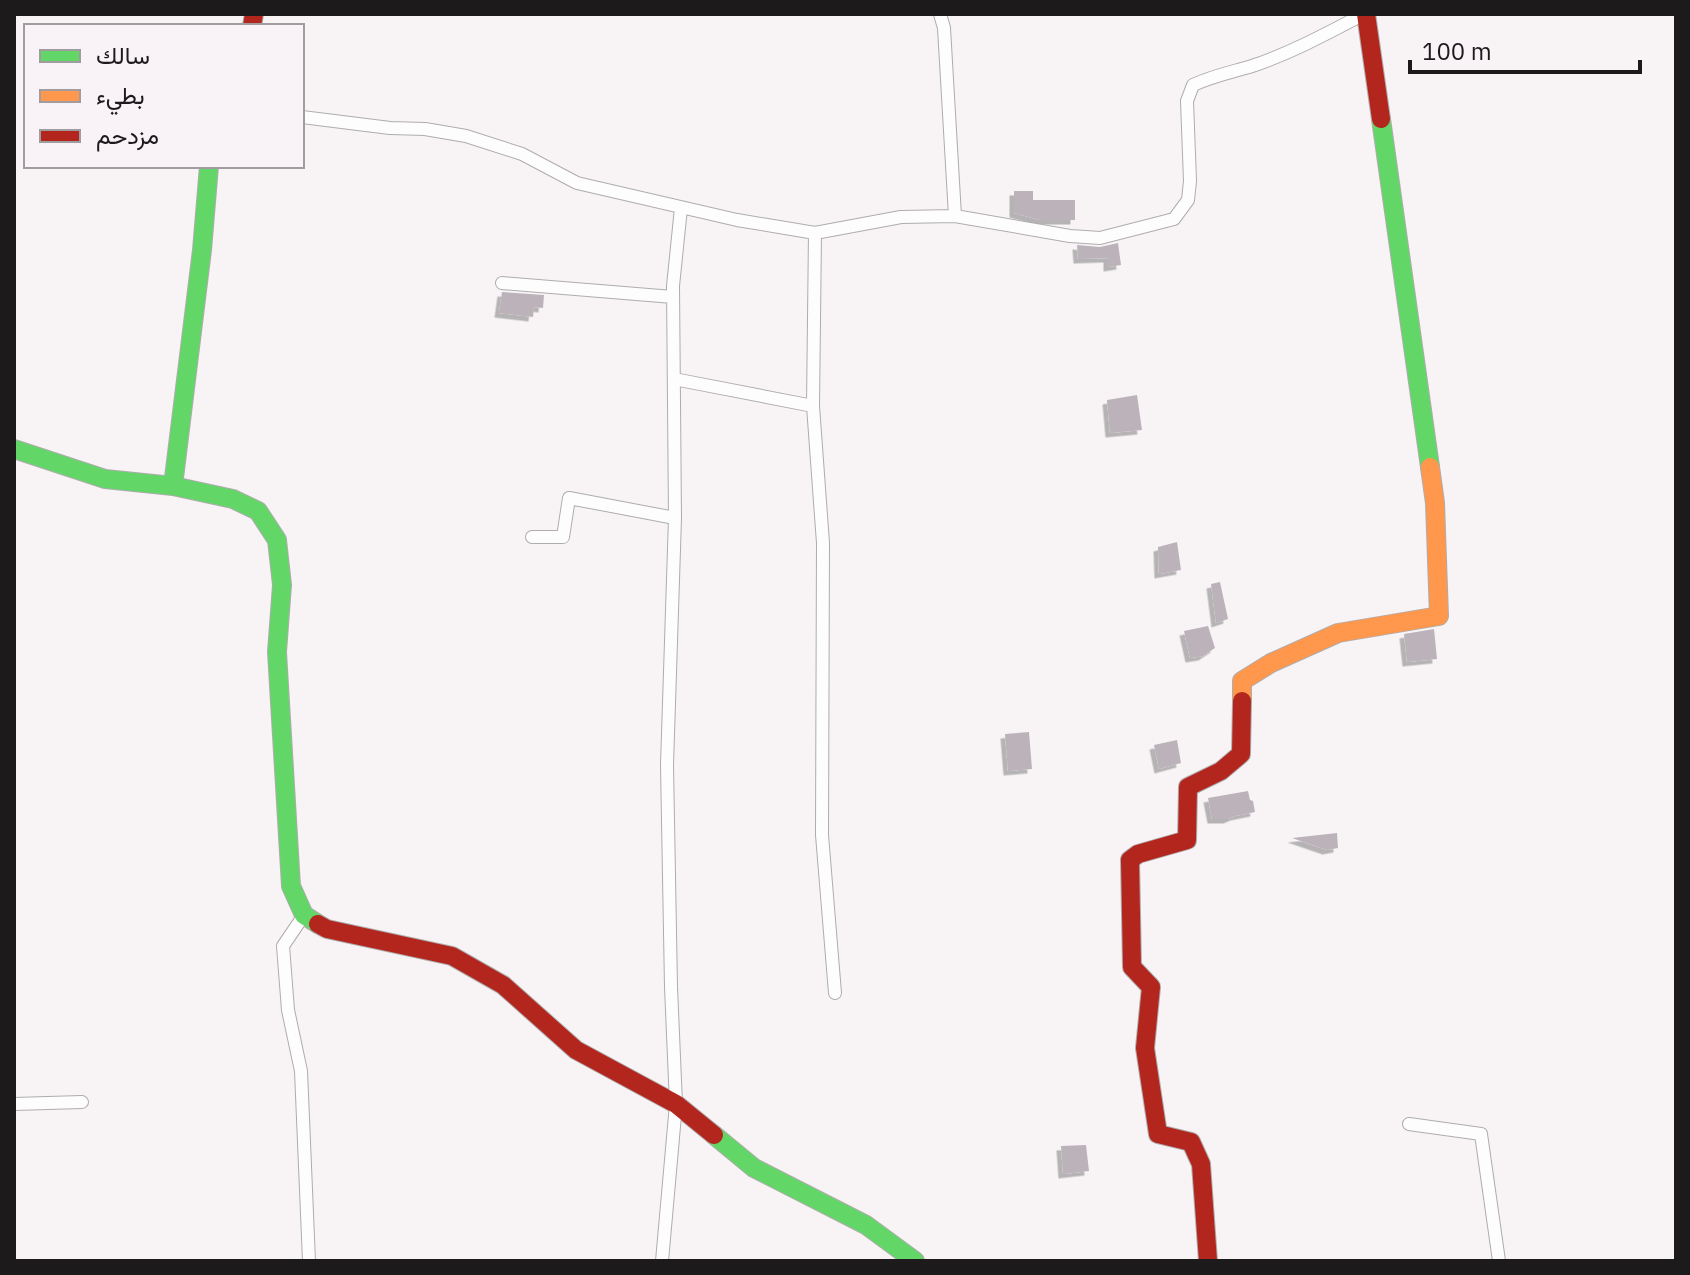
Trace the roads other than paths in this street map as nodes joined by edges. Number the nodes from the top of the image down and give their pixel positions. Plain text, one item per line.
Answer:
1 (940, 14) edge
2 (1365, 14) edge
3 (304, 117) edge
4 (209, 168) edge
5 (681, 208) junction
6 (955, 216) junction
7 (815, 233) junction
8 (502, 283) dead end
9 (673, 297) junction
10 (674, 379) junction
11 (813, 406) junction
12 (14, 449) edge
13 (173, 486) junction
14 (675, 518) junction
15 (532, 537) dead end
16 (304, 915) junction
17 (835, 993) dead end
18 (82, 1102) dead end
19 (14, 1104) edge
20 (676, 1104) junction
21 (1409, 1124) dead end
22 (309, 1261) edge
23 (662, 1261) edge
24 (915, 1261) edge
25 (1208, 1261) edge
26 (1499, 1261) edge

1 - 6 street
2 - 6 street
2 - 25 street
3 - 5 street
4 - 13 street
5 - 7 street
5 - 9 street
6 - 7 street
7 - 11 street
8 - 9 street
9 - 10 street
10 - 11 street
10 - 14 street
11 - 17 street
12 - 13 street
13 - 16 street
14 - 15 street
14 - 20 street
16 - 20 street
16 - 22 street
18 - 19 street
20 - 23 street
20 - 24 street
21 - 26 street

